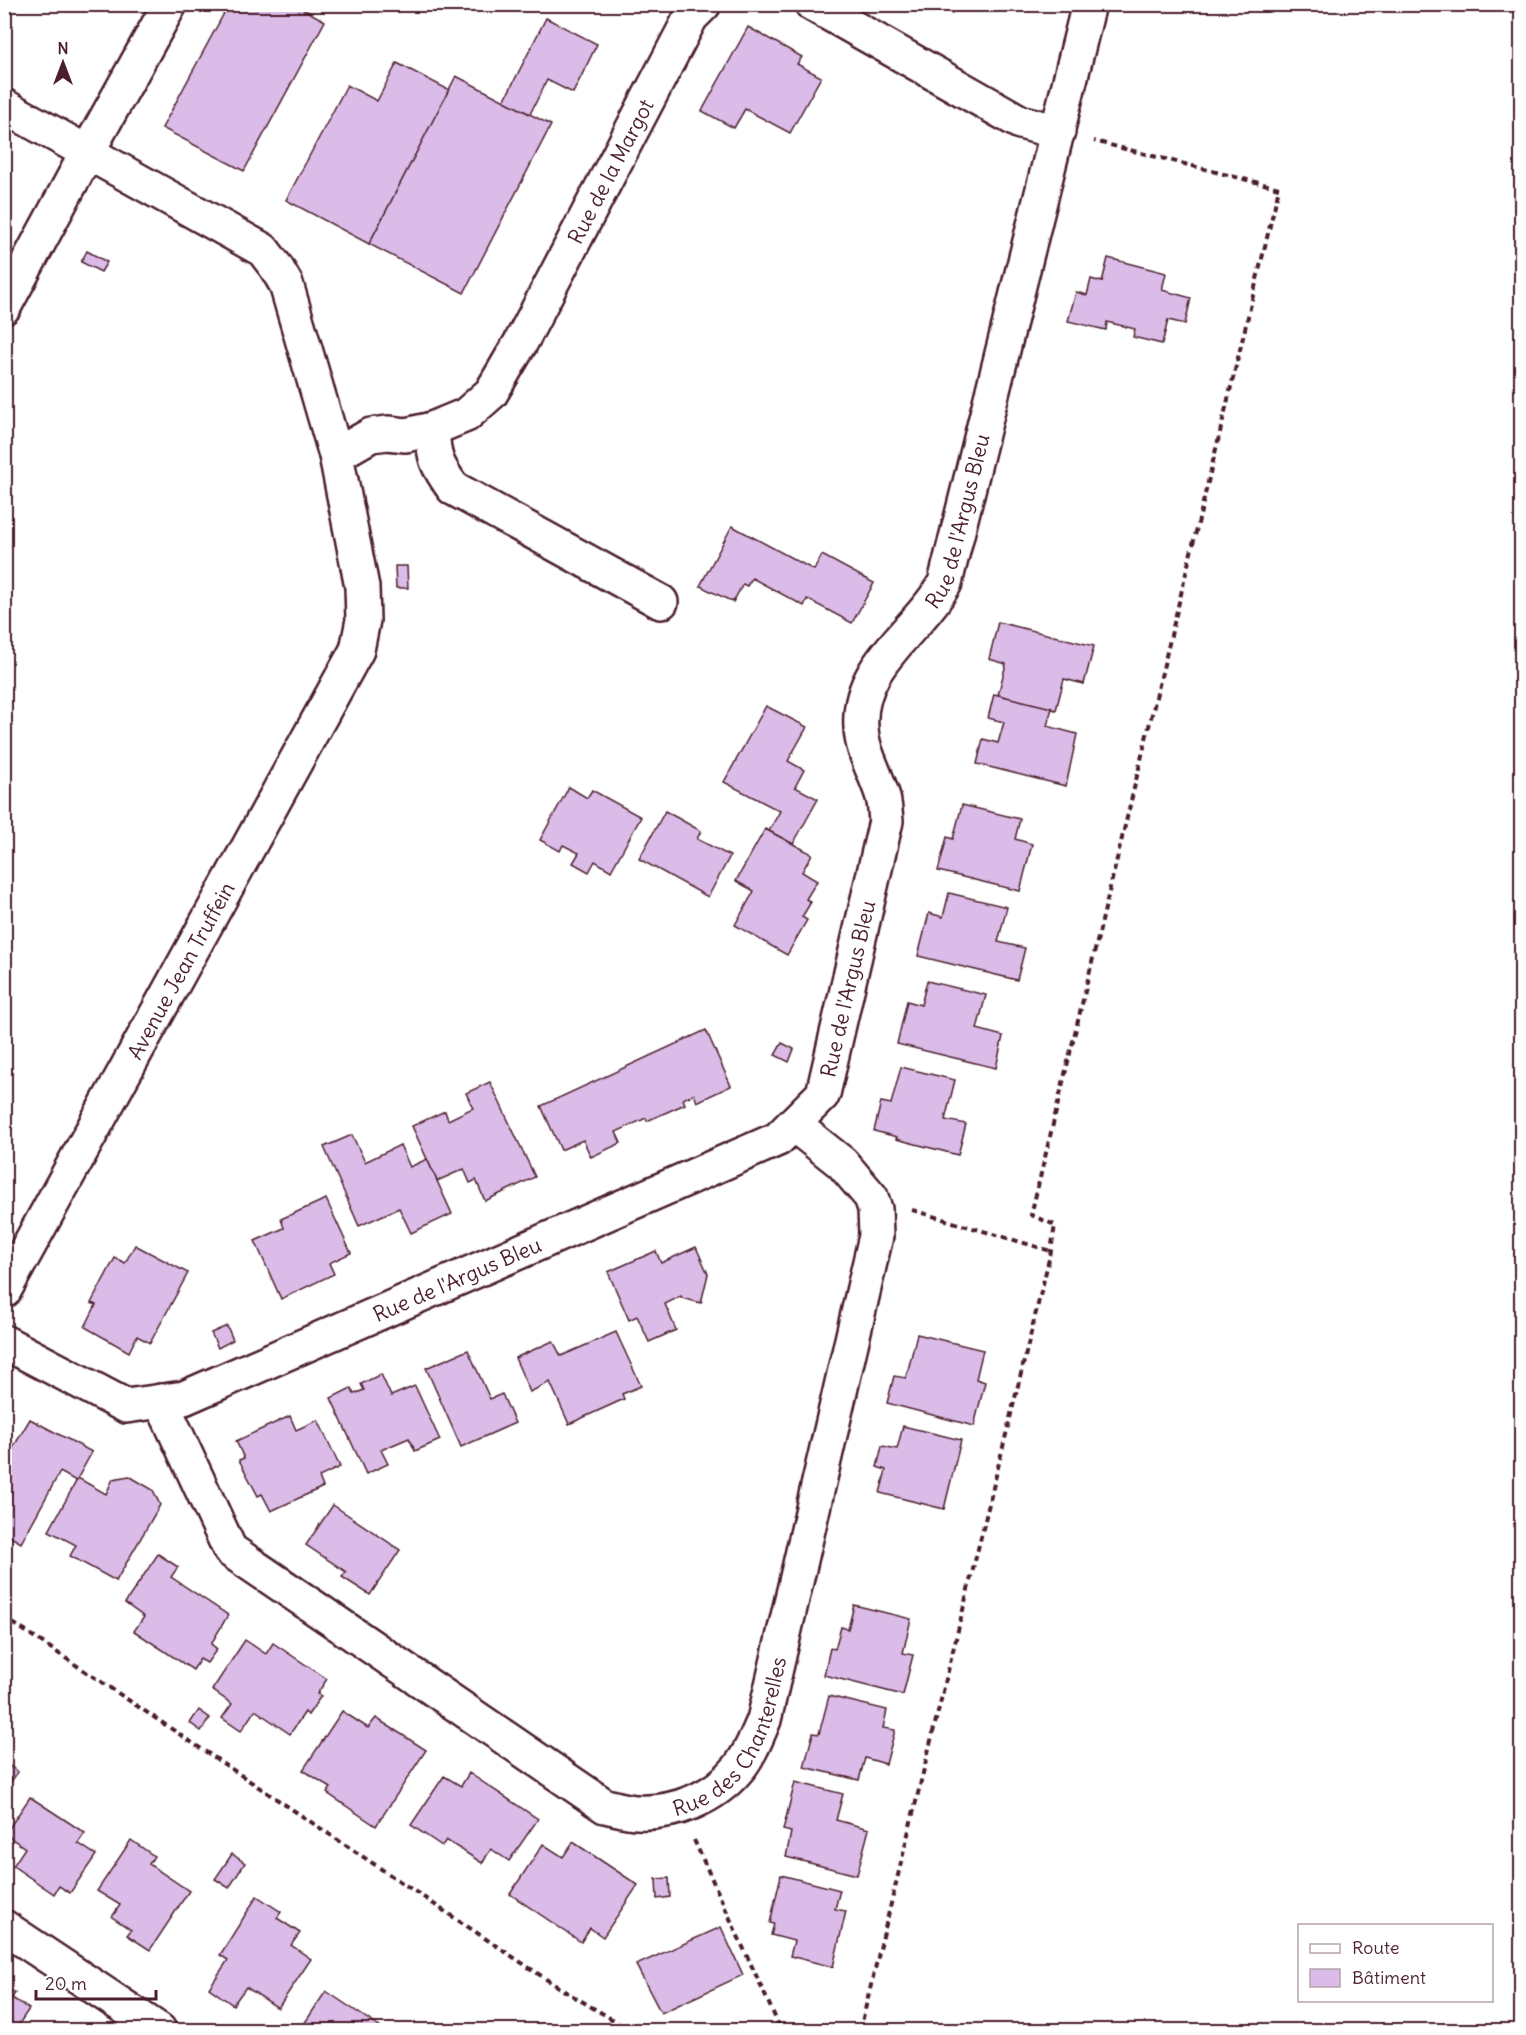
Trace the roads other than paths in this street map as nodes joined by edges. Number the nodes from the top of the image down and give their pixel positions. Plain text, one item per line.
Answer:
1 (170, 4) edge
2 (704, 4) edge
3 (812, 4) edge
4 (1089, 4) edge
5 (4, 106) edge
6 (1058, 132) junction
7 (88, 152) junction
8 (4, 307) edge
9 (432, 429) junction
10 (336, 455) junction
11 (662, 602) dead end
12 (793, 1125) junction
13 (4, 1291) edge
14 (4, 1342) edge
15 (161, 1401) junction
16 (4, 1927) edge
17 (159, 2031) edge

1 - 7 street
2 - 9 street, Rue de la Margot
3 - 6 street
4 - 6 street, Rue de l'Argus Bleu
5 - 7 street, Avenue Jean Truffein
6 - 12 street, Rue de l'Argus Bleu
7 - 8 street
7 - 10 street, Avenue Jean Truffein
9 - 10 street, Rue de la Margot
9 - 11 street
10 - 13 street, Avenue Jean Truffein
12 - 15 street, Rue de l'Argus Bleu
12 - 15 street, Rue des Chanterelles
14 - 15 street, Rue de l'Argus Bleu
16 - 17 street

